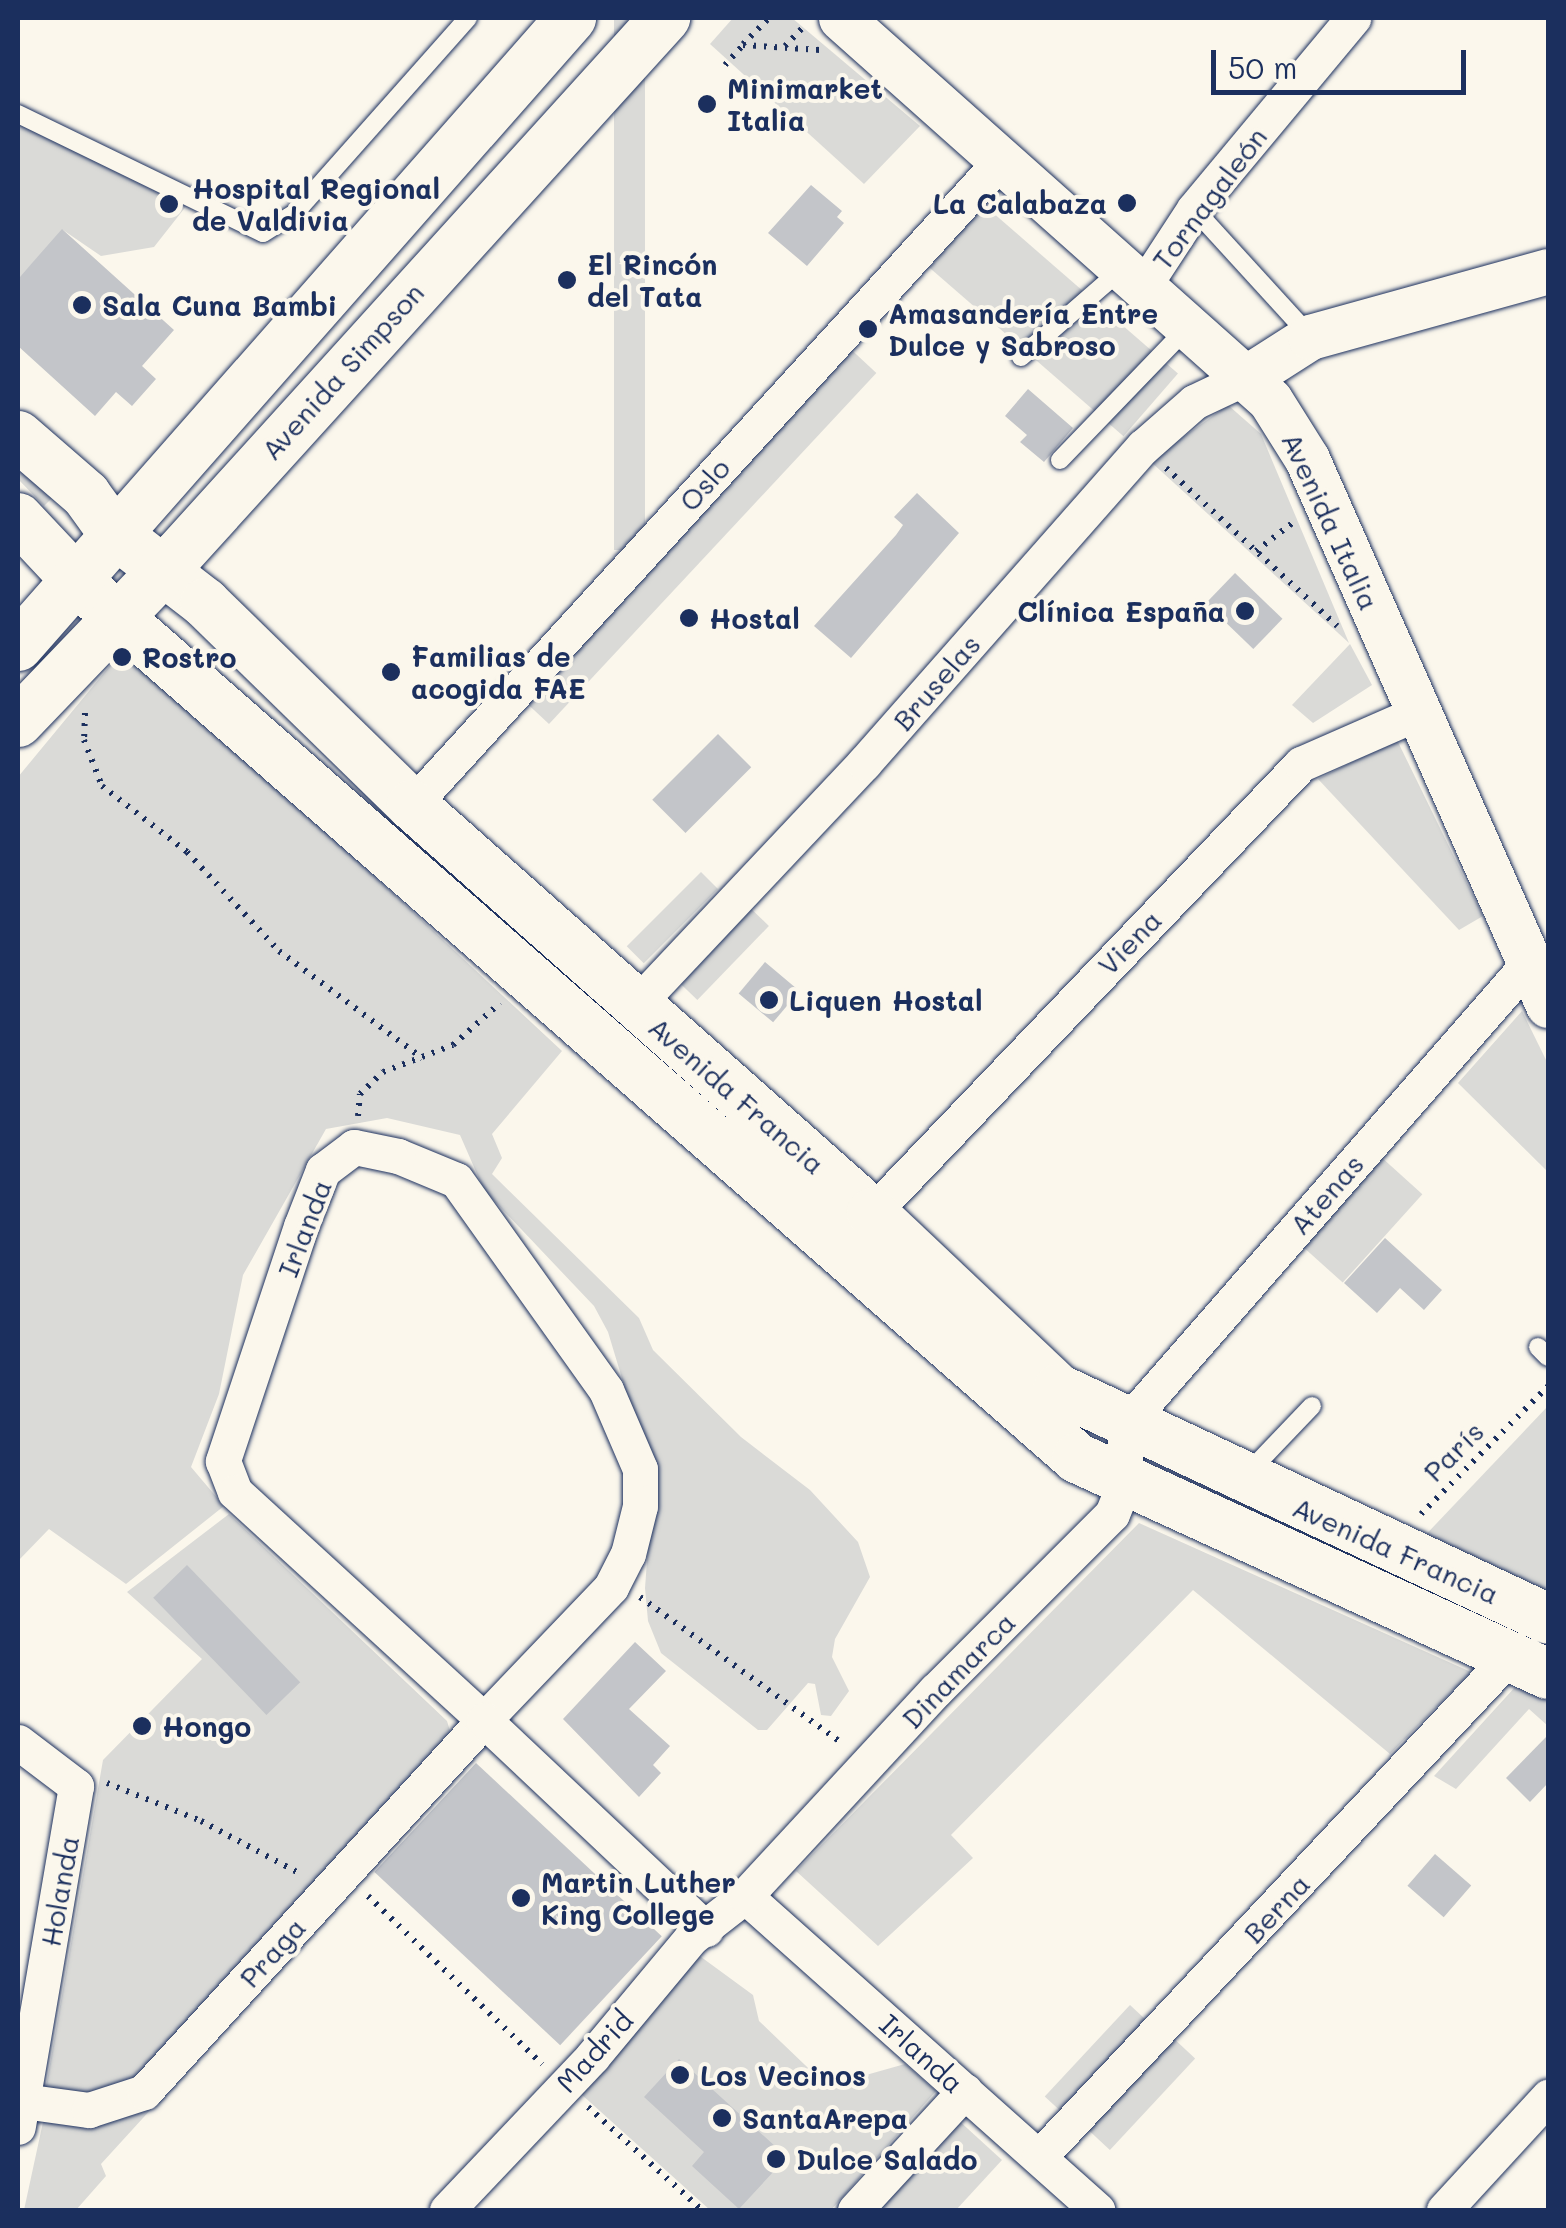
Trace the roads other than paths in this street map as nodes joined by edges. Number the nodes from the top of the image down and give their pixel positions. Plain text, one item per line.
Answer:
1 (468, 18) edge
2 (571, 18) edge
3 (665, 18) edge
4 (1352, 18) edge
5 (823, 27) edge
6 (18, 114) edge
7 (998, 164) junction
8 (1194, 209) junction
9 (1548, 271) edge
10 (1133, 278) junction
11 (1190, 324) junction
12 (1310, 337) junction
13 (1020, 356) dead end
14 (1249, 376) junction
15 (18, 436) edge
16 (1060, 460) dead end
17 (18, 518) edge
18 (112, 531) junction
19 (161, 569) junction
20 (79, 583) junction
21 (117, 615) junction
22 (18, 646) edge
23 (1417, 713) junction
24 (18, 722) edge
25 (412, 805) junction
26 (1528, 964) junction
27 (1548, 1005) edge
28 (635, 1006) junction
29 (872, 1213) junction
30 (1312, 1406) dead end
31 (1125, 1425) junction
32 (1241, 1480) junction
33 (1126, 1482) junction
34 (1548, 1619) edge
35 (1529, 1665) edge
36 (484, 1720) junction
37 (18, 1742) edge
38 (746, 1896) junction
39 (706, 1929) junction
40 (964, 2092) junction
41 (1548, 2097) edge
42 (20, 2114) edge
43 (1039, 2157) junction
44 (446, 2210) edge
45 (855, 2210) edge
46 (1098, 2210) edge
47 (1444, 2210) edge

1 - 6 lane
2 - 18 main road
3 - 19 main road, Avenida Simpson
4 - 8 street, Tornagaleón
5 - 7 street, Avenida Italia
7 - 10 street, Avenida Italia
7 - 25 street, Oslo
8 - 10 street, Tornagaleón
8 - 12 lane
9 - 12 street
10 - 11 street, Avenida Italia
10 - 13 lane
11 - 14 street, Avenida Italia
11 - 16 lane
12 - 14 street
14 - 23 street, Avenida Italia
14 - 28 street, Bruselas
15 - 18 main road, Avenida Francia
17 - 20 main road, Avenida Francia
18 - 19 main road, Avenida Francia
18 - 20 main road
19 - 21 main road, Avenida Simpson
19 - 25 main road, Avenida Francia
20 - 21 main road, Avenida Francia
20 - 22 main road
21 - 24 main road, Avenida Simpson
21 - 33 main road, Avenida Francia
23 - 26 street, Avenida Italia
23 - 29 street, Viena
25 - 28 main road, Avenida Francia
26 - 27 street, Avenida Italia
26 - 31 street, Atenas
28 - 29 main road, Avenida Francia
29 - 31 main road, Avenida Francia
30 - 32 lane
31 - 32 main road, Avenida Francia
31 - 33 street
32 - 34 main road, Avenida Francia
33 - 35 main road, Avenida Francia
33 - 38 street, Dinamarca
35 - 43 street, Berna
36 - 36 street, Irlanda
36 - 39 street, Irlanda
36 - 42 street, Praga
37 - 42 street, Holanda
38 - 39 street, Madrid
38 - 40 street, Irlanda
39 - 44 street, Madrid
40 - 43 street, Irlanda
40 - 45 street
41 - 47 street
43 - 46 street, Irlanda

